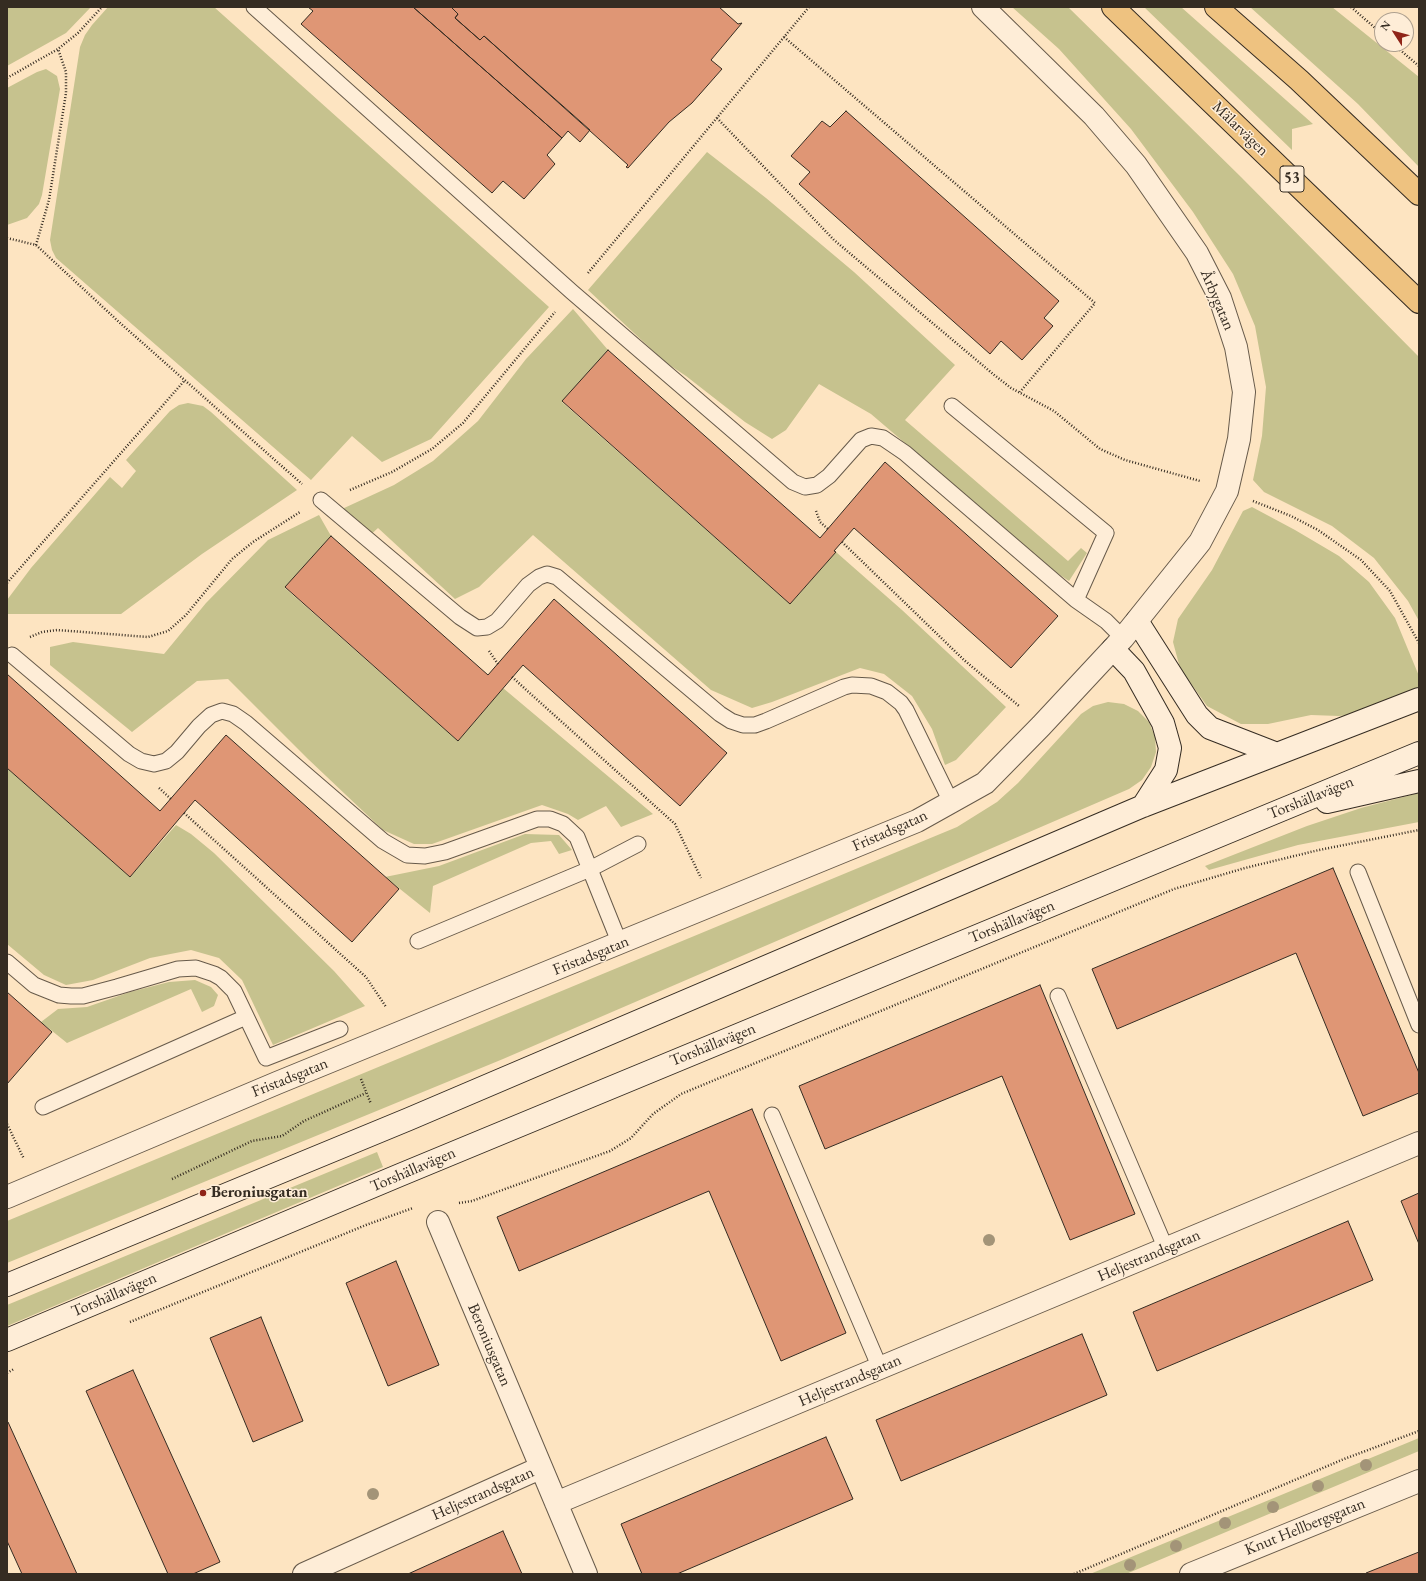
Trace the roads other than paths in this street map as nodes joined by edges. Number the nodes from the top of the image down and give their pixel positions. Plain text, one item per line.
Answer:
1 (254, 7) edge
2 (983, 7) edge
3 (1113, 7) edge
4 (1216, 7) edge
5 (1419, 194) edge
6 (1419, 302) edge
7 (952, 406) dead end
8 (321, 500) road end
9 (1076, 600) junction
10 (1136, 621) junction
11 (1118, 643) junction
12 (12, 656) road end
13 (1419, 700) edge
14 (1419, 753) edge
15 (1276, 754) junction
16 (1419, 781) edge
17 (951, 802) junction
18 (1143, 806) junction
19 (1278, 811) junction
20 (638, 844) dead end
21 (590, 869) junction
22 (1358, 872) dead end
23 (418, 941) dead end
24 (620, 944) junction
25 (7, 962) edge
26 (1058, 996) dead end
27 (246, 1017) junction
28 (1419, 1025) edge
29 (340, 1029) dead end
30 (43, 1107) dead end
31 (772, 1115) dead end
32 (1419, 1143) edge
33 (7, 1197) edge
34 (438, 1222) dead end
35 (1166, 1249) junction
36 (7, 1286) edge
37 (7, 1340) edge
38 (880, 1368) junction
39 (540, 1468) junction
40 (1419, 1481) edge
41 (556, 1503) junction
42 (304, 1574) edge
43 (586, 1574) edge
44 (1191, 1574) edge

1 - 9 lane
2 - 10 street, Årbygatan
3 - 6 main road, Mälarvägen / 53
4 - 5 main road
7 - 9 lane
8 - 17 lane
9 - 11 lane
10 - 11 street, Årbygatan
10 - 15 street
11 - 17 street, Fristadsgatan
11 - 18 street
12 - 21 lane
13 - 15 street
14 - 19 street, Torshällavägen
15 - 18 street
16 - 19 street
17 - 24 street, Fristadsgatan
18 - 36 street
19 - 37 street, Torshällavägen
20 - 21 lane
21 - 23 lane
21 - 24 lane
22 - 28 lane
24 - 33 street, Fristadsgatan
25 - 27 lane
26 - 35 lane
27 - 29 lane
27 - 30 lane
31 - 38 lane
32 - 35 street, Heljestrandsgatan
34 - 39 street, Beroniusgatan
35 - 38 street, Heljestrandsgatan
38 - 41 street, Heljestrandsgatan
39 - 41 street, Heljestrandsgatan
39 - 42 street, Heljestrandsgatan
40 - 44 street, Knut Hellbergsgatan
41 - 43 street

